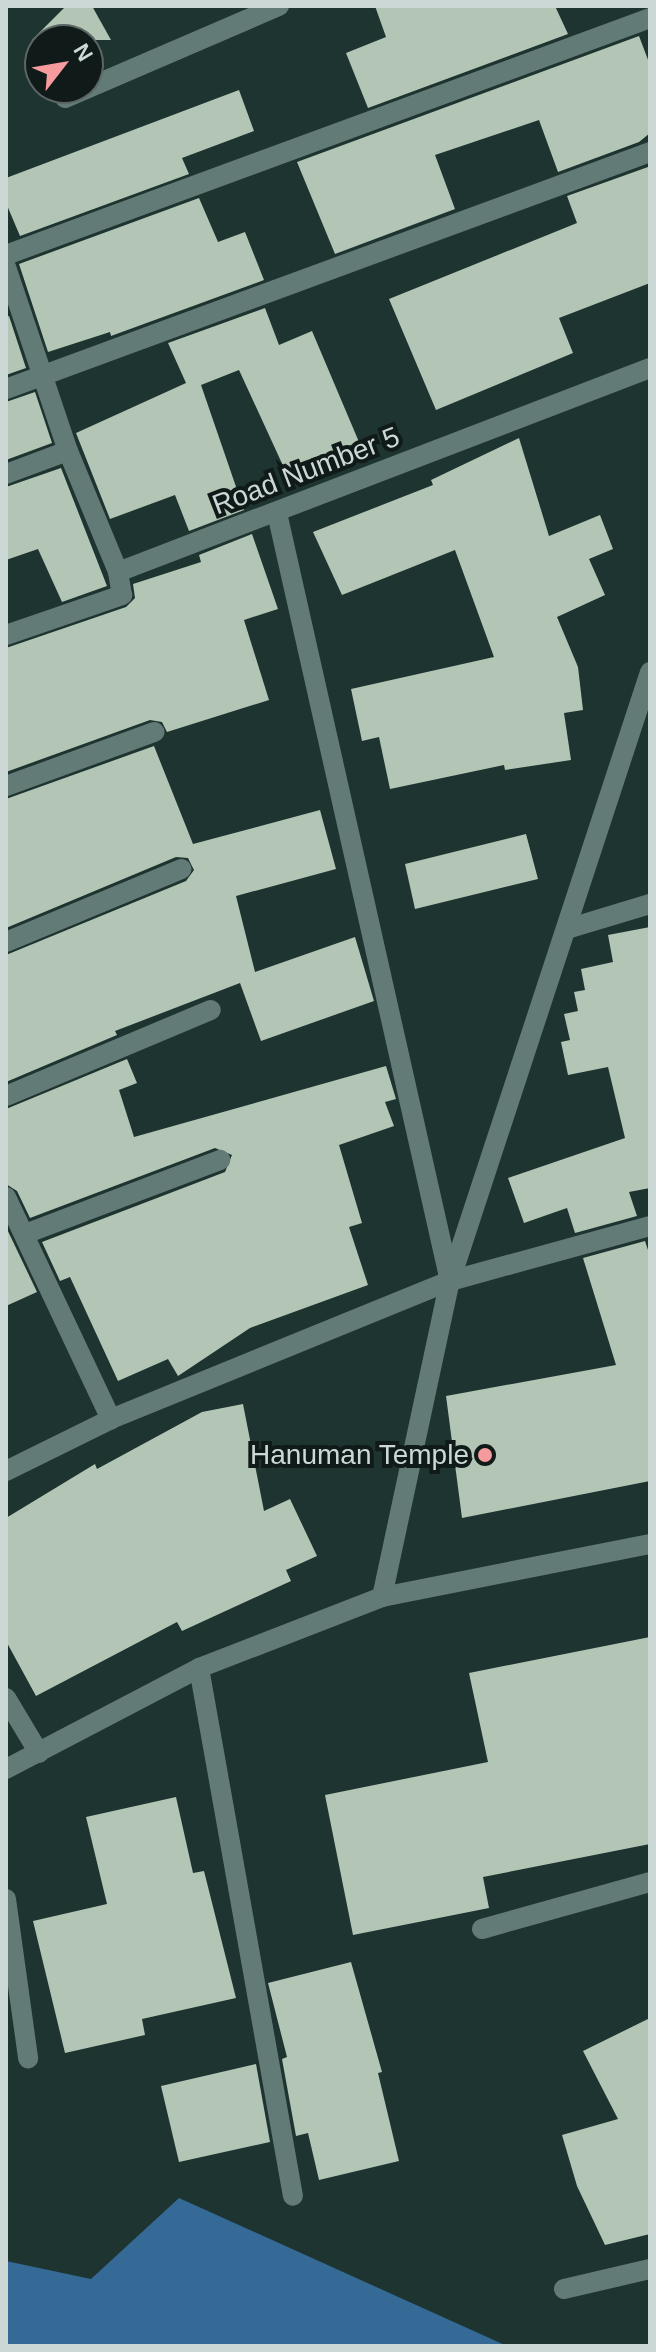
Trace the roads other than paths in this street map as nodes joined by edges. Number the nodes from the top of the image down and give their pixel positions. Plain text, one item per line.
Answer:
1 (279, 6) edge
2 (650, 18) edge
3 (104, 81) edge
4 (650, 152) edge
5 (6, 255) edge
6 (6, 267) edge
7 (650, 368) edge
8 (43, 375) junction
9 (6, 389) edge
10 (68, 451) junction
11 (6, 474) edge
12 (277, 513) junction
13 (118, 572) junction
14 (6, 635) edge
15 (650, 672) edge
16 (154, 732) dead end
17 (6, 786) edge
18 (181, 869) dead end
19 (650, 904) edge
20 (567, 929) junction
21 (6, 942) edge
22 (211, 1010) dead end
23 (6, 1096) edge
24 (220, 1160) dead end
25 (6, 1197) edge
26 (650, 1226) edge
27 (25, 1234) junction
28 (450, 1281) junction
29 (111, 1419) junction
30 (6, 1471) edge
31 (650, 1544) edge
32 (382, 1597) junction
33 (199, 1668) junction
34 (6, 1698) edge
35 (39, 1753) junction
36 (6, 1769) edge
37 (650, 1882) edge
38 (6, 1899) edge
39 (482, 1929) dead end
40 (28, 2058) dead end
41 (293, 2196) dead end
42 (650, 2269) edge
43 (564, 2289) dead end

1 - 3 street
2 - 5 street
4 - 8 street
6 - 8 street
7 - 12 street, Road Number 5
8 - 9 street
8 - 10 street
10 - 11 street
10 - 13 street
12 - 13 street, Road Number 5
12 - 28 street
13 - 14 street
15 - 20 street
16 - 17 street
18 - 21 street
19 - 20 street
20 - 28 street
22 - 23 street
24 - 27 street
25 - 27 street
26 - 28 street
27 - 29 street
28 - 29 street
28 - 32 street
29 - 30 street
31 - 32 street
32 - 33 street
33 - 35 street
33 - 41 street
34 - 35 street
35 - 36 street
37 - 39 street
38 - 40 street
42 - 43 street

